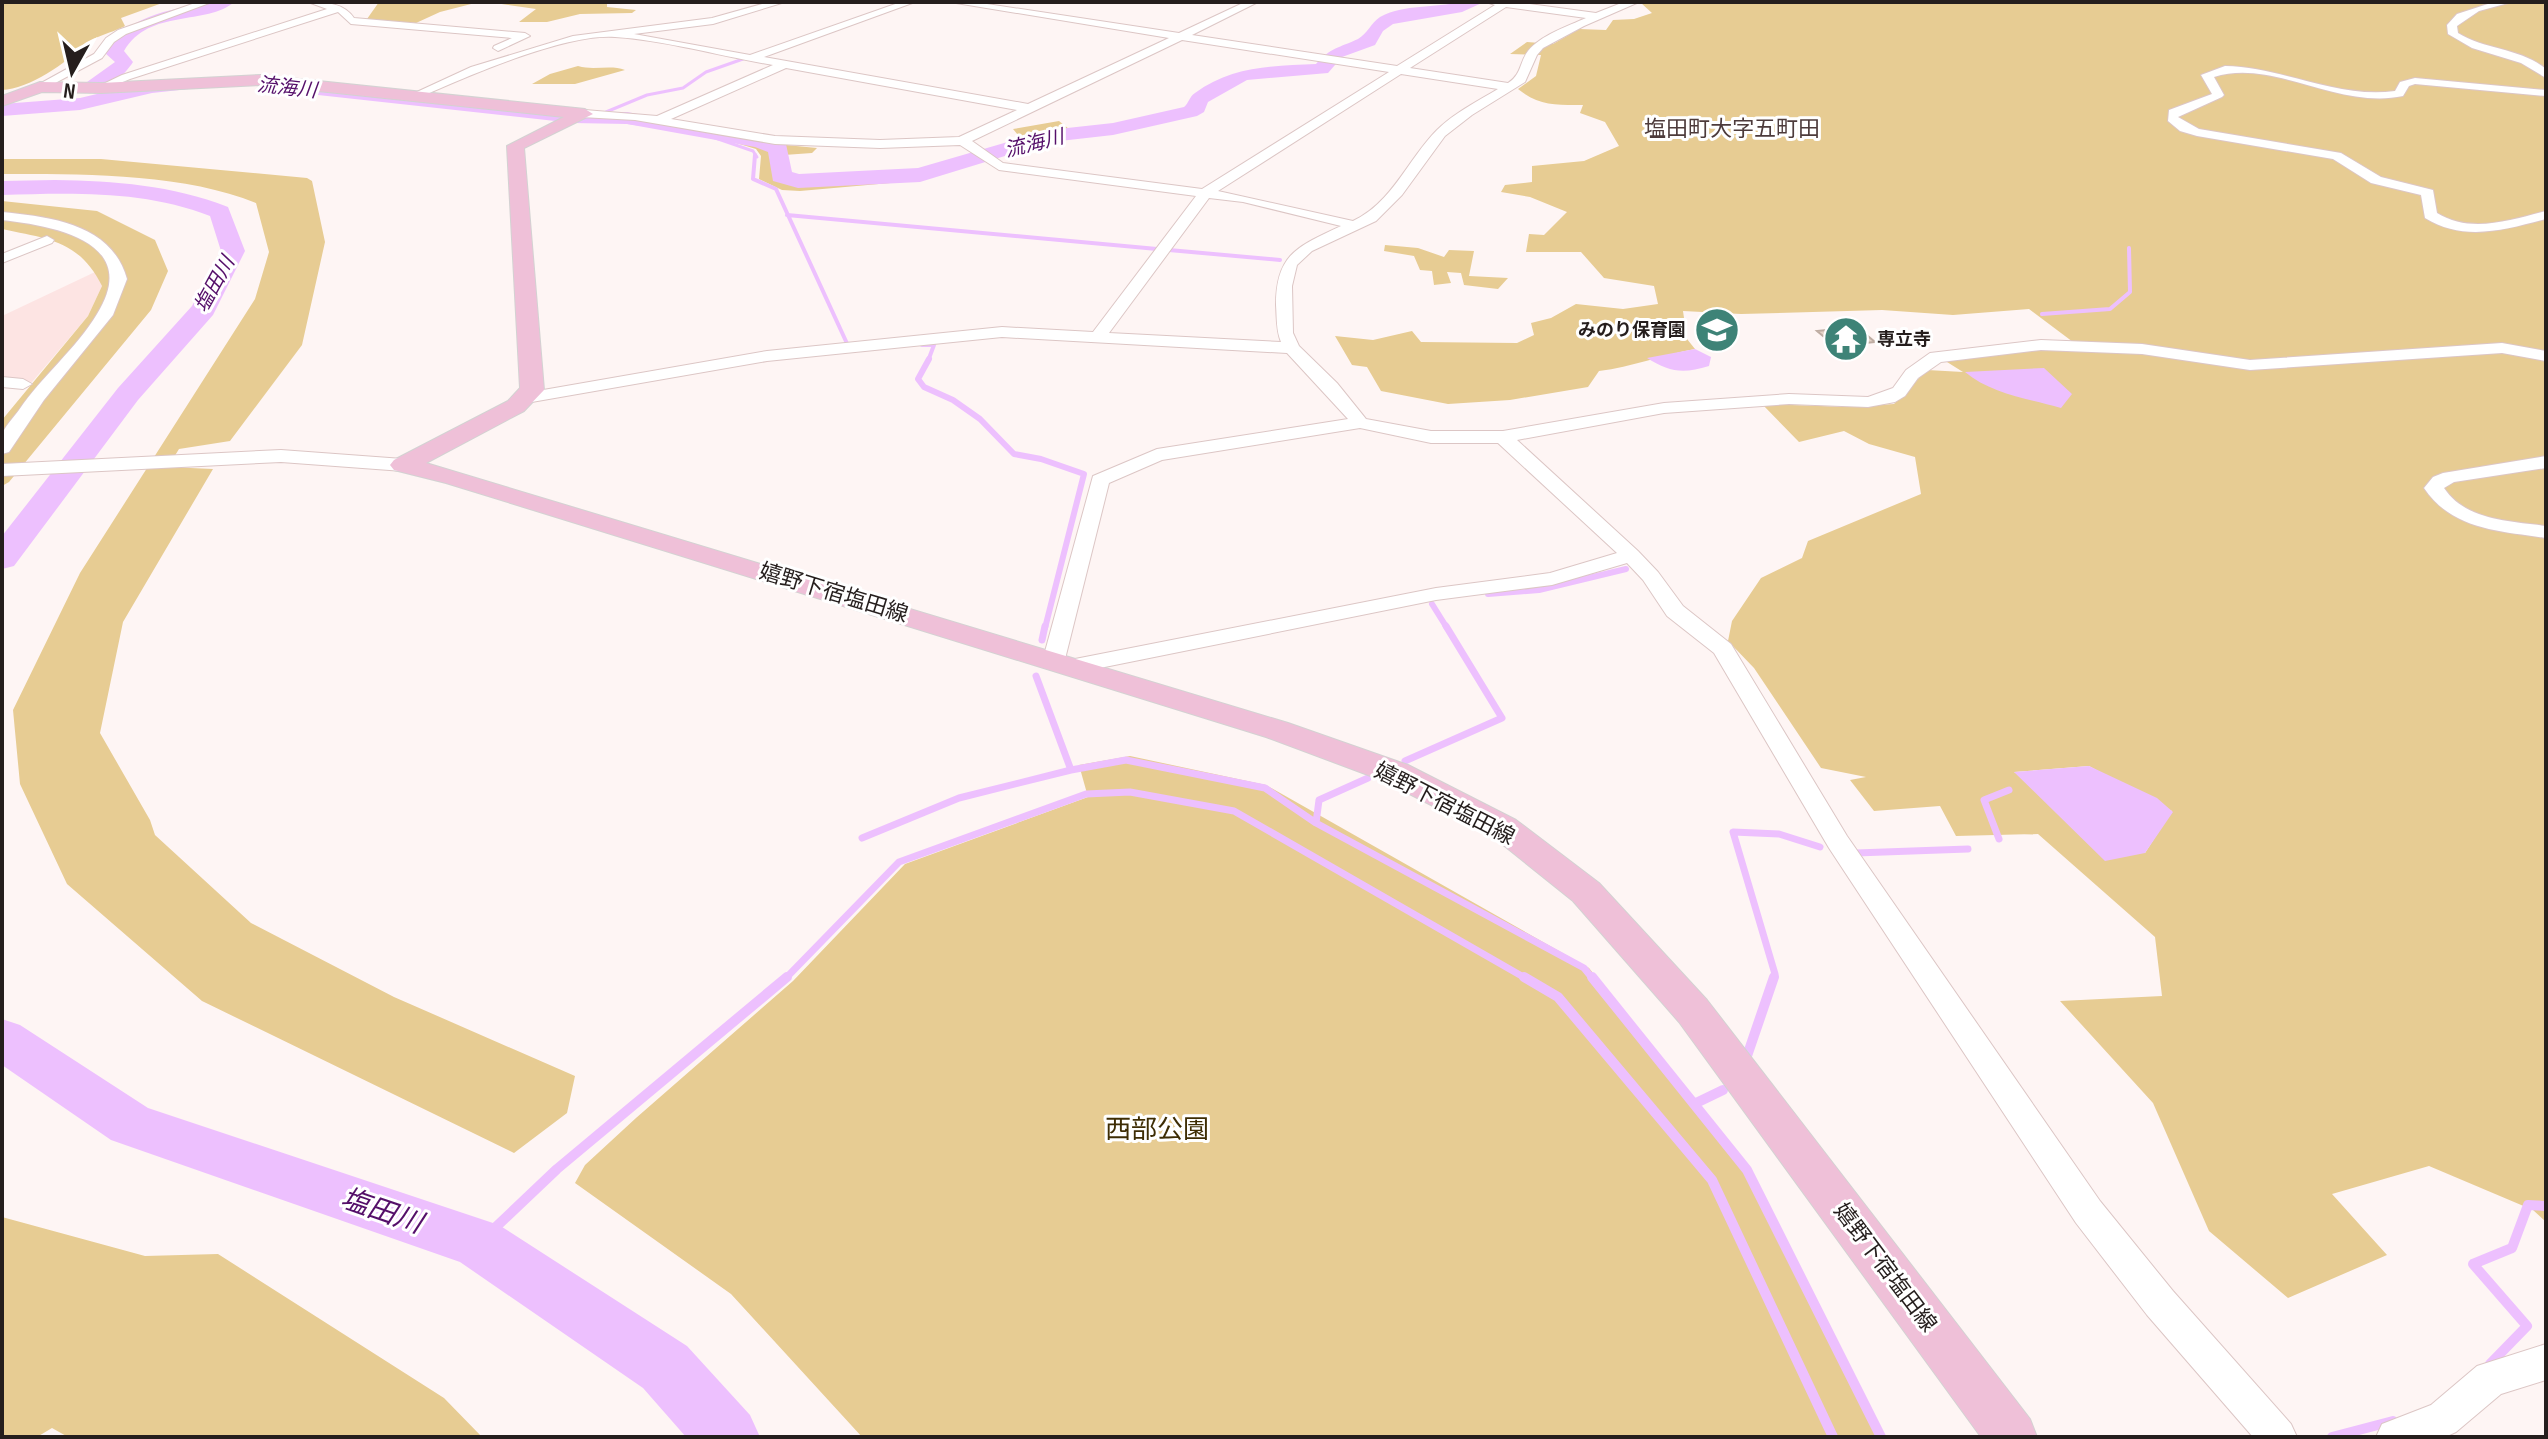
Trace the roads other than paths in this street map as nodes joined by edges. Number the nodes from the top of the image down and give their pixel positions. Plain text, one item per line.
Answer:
1 (207, 2) edge
2 (313, 2) edge
3 (780, 2) edge
4 (910, 2) edge
5 (955, 2) edge
6 (1253, 2) edge
7 (1634, 2) edge
8 (2507, 2) edge
9 (1498, 3) edge
10 (338, 9) junction
11 (1597, 16) junction
12 (611, 33) junction
13 (1180, 36) junction
14 (492, 50) dead end
15 (478, 55) dead end
16 (752, 58) junction
17 (502, 60) junction
18 (786, 64) junction
19 (1399, 70) junction
20 (2546, 75) edge
21 (40, 87) junction
22 (1510, 87) junction
23 (101, 88) junction
24 (2546, 93) edge
25 (412, 97) junction
26 (2, 101) edge
27 (1028, 108) junction
28 (585, 114) junction
29 (660, 119) junction
30 (961, 141) junction
31 (1206, 192) junction
32 (2546, 215) edge
33 (2, 216) edge
34 (1353, 225) junction
35 (47, 240) dead end
36 (2, 259) edge
37 (1098, 337) junction
38 (1292, 348) junction
39 (2546, 356) edge
40 (2, 382) edge
41 (23, 384) dead end
42 (526, 398) junction
43 (1360, 423) junction
44 (1503, 437) junction
45 (2, 448) edge
46 (2546, 462) edge
47 (403, 465) junction
48 (2, 470) edge
49 (2546, 532) edge
50 (1631, 555) junction
51 (1064, 663) junction
52 (2546, 1362) edge
53 (2012, 1437) edge
54 (2278, 1437) edge
55 (2395, 1437) edge

1 - 21 street
2 - 10 street
3 - 12 street
4 - 16 street
5 - 13 street
6 - 13 street
7 - 11 street
8 - 20 street
9 - 11 street
9 - 19 street
10 - 14 street
10 - 23 street
11 - 22 street
12 - 16 street
12 - 17 street
13 - 19 street
13 - 27 street
15 - 17 street
16 - 18 street
17 - 25 street
18 - 27 street
18 - 29 street
19 - 22 street
19 - 31 street
21 - 23 main road
21 - 26 main road
22 - 34 street
23 - 25 main road
24 - 32 street
25 - 28 main road
27 - 30 street
28 - 29 street
28 - 42 main road
29 - 30 street
30 - 31 street
31 - 34 street
31 - 37 street
33 - 45 street
34 - 38 street
35 - 36 street
37 - 38 street
37 - 42 street
38 - 43 street
39 - 44 street
40 - 41 street
42 - 47 main road
43 - 44 street
43 - 51 street
44 - 50 street
46 - 49 street
47 - 48 street
47 - 51 main road, 嬉野下宿塩田線
50 - 51 street
50 - 54 street
51 - 53 main road, 嬉野下宿塩田線
52 - 55 street

